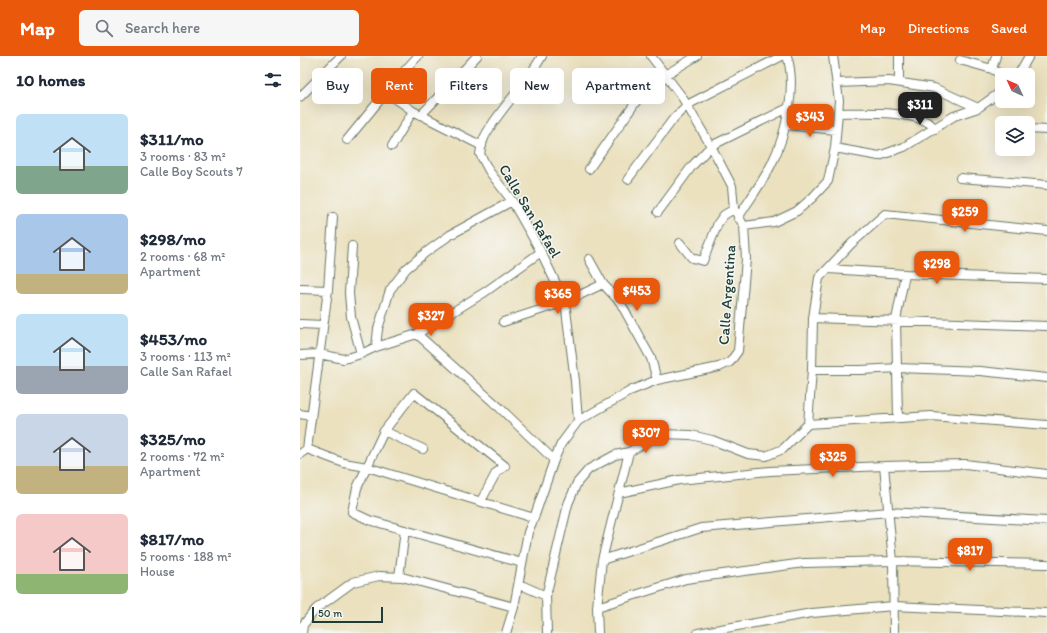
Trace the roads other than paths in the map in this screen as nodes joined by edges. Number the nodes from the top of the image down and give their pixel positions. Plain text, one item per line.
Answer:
1 (341, 56) edge
2 (418, 56) edge
3 (477, 56) edge
4 (542, 56) edge
5 (651, 56) edge
6 (697, 56) edge
7 (782, 56) edge
8 (787, 56) edge
9 (833, 56) edge
10 (899, 56) edge
11 (996, 56) edge
12 (1029, 56) edge
13 (960, 60) dead end
14 (407, 68) edge
15 (660, 68) edge
16 (1022, 68) edge
17 (992, 69) junction
18 (995, 71) edge
19 (665, 75) joint
20 (899, 82) junction
21 (837, 83) junction
22 (995, 96) edge
23 (300, 97) edge
24 (376, 104) edge
25 (403, 104) edge
26 (634, 104) edge
27 (687, 105) junction
28 (790, 107) junction
29 (978, 108) junction
30 (413, 111) junction
31 (838, 113) junction
32 (421, 114) junction
33 (786, 125) junction
34 (935, 129) junction
35 (1035, 129) edge
36 (836, 130) junction
37 (1047, 130) edge
38 (347, 140) dead end
39 (392, 146) dead end
40 (482, 146) junction
41 (711, 146) junction
42 (835, 148) junction
43 (589, 169) dead end
44 (960, 178) dead end
45 (628, 179) dead end
46 (1047, 185) edge
47 (512, 201) junction
48 (734, 209) junction
49 (658, 212) dead end
50 (333, 217) dead end
51 (738, 218) junction
52 (744, 226) junction
53 (1047, 231) edge
54 (680, 243) dead end
55 (352, 246) dead end
56 (541, 252) junction
57 (589, 259) dead end
58 (829, 268) junction
59 (905, 274) junction
60 (1047, 279) edge
61 (603, 284) junction
62 (300, 289) edge
63 (328, 290) junction
64 (565, 302) junction
65 (813, 318) junction
66 (896, 320) junction
67 (502, 322) dead end
68 (300, 324) edge
69 (323, 325) junction
70 (1047, 326) edge
71 (417, 334) junction
72 (376, 347) junction
73 (319, 354) junction
74 (361, 354) junction
75 (300, 355) edge
76 (898, 368) junction
77 (812, 370) junction
78 (1047, 378) edge
79 (657, 380) junction
80 (300, 414) edge
81 (311, 416) junction
82 (898, 418) junction
83 (578, 421) junction
84 (808, 424) junction
85 (1047, 425) edge
86 (384, 431) junction
87 (423, 449) dead end
88 (303, 452) edge
89 (630, 452) junction
90 (554, 460) junction
91 (884, 466) junction
92 (367, 467) junction
93 (1047, 474) edge
94 (619, 493) junction
95 (481, 501) junction
96 (889, 512) junction
97 (534, 518) junction
98 (1047, 521) edge
99 (405, 530) junction
100 (602, 560) junction
101 (893, 561) junction
102 (522, 563) junction
103 (1047, 564) edge
104 (399, 577) junction
105 (519, 584) junction
106 (546, 596) junction
107 (894, 606) junction
108 (514, 607) junction
109 (597, 607) junction
110 (1047, 613) edge
111 (302, 633) edge
112 (506, 633) edge
113 (547, 633) edge
114 (598, 633) edge
115 (698, 633) edge
116 (894, 633) edge

1 - 23 street
2 - 14 street
3 - 32 street
4 - 40 street
5 - 15 street, Calle Argentina
6 - 19 street
7 - 27 street
8 - 28 street
9 - 21 street
10 - 20 street
11 - 17 street
12 - 16 street
13 - 17 street
17 - 18 street
19 - 27 street, Calle Argentina
20 - 21 street
20 - 29 street
21 - 31 street
22 - 29 street
24 - 38 street
25 - 30 street
26 - 43 street
27 - 41 street, Calle Argentina
27 - 45 street
28 - 33 street
28 - 41 street
29 - 34 street
30 - 32 street
30 - 39 street
31 - 34 street
31 - 36 street
32 - 40 street
33 - 36 street
33 - 51 street
34 - 42 street
35 - 37 street
36 - 42 street
40 - 47 street, Calle San Rafael
41 - 48 street, Calle Argentina
41 - 49 street
42 - 52 street
44 - 46 street
47 - 56 street, Calle San Rafael
47 - 72 street
48 - 51 street, Calle Argentina
48 - 54 street
50 - 63 street
51 - 52 street, Calle Argentina
52 - 79 street, Calle Argentina
53 - 58 street
55 - 74 street
56 - 64 street, Calle San Rafael
56 - 71 street
57 - 61 street
58 - 59 street
58 - 65 street
59 - 60 street
59 - 66 street
61 - 64 street
61 - 79 street
62 - 63 street
63 - 69 street
64 - 67 street
64 - 83 street, Calle San Rafael
65 - 66 street
65 - 77 street
66 - 70 street
66 - 76 street
68 - 69 street
69 - 73 street
71 - 72 street
71 - 90 street
72 - 74 street
73 - 74 street
73 - 75 street
73 - 81 street
76 - 77 street
76 - 78 street
76 - 82 street
77 - 84 street
79 - 83 street, Calle Argentina
80 - 81 street
81 - 88 street
82 - 84 street
82 - 85 street
83 - 90 street, Calle Argentina
84 - 89 street
86 - 87 street
86 - 92 street
86 - 95 street
88 - 92 street
89 - 94 street
89 - 106 street
90 - 97 street, Calle Argentina
91 - 93 street
91 - 94 street
91 - 96 street
92 - 95 street
92 - 99 street
94 - 100 street
95 - 97 street
96 - 98 street
96 - 100 street
96 - 101 street
97 - 102 street, Calle Argentina
99 - 102 street
99 - 104 street
100 - 109 street
101 - 103 street
101 - 107 street
101 - 109 street
102 - 105 street, Calle Argentina
104 - 108 street
104 - 111 street
105 - 106 street
105 - 108 street, Calle Argentina
106 - 113 street
107 - 110 street
107 - 115 street
107 - 116 street
108 - 112 street, Calle Argentina
109 - 114 street

